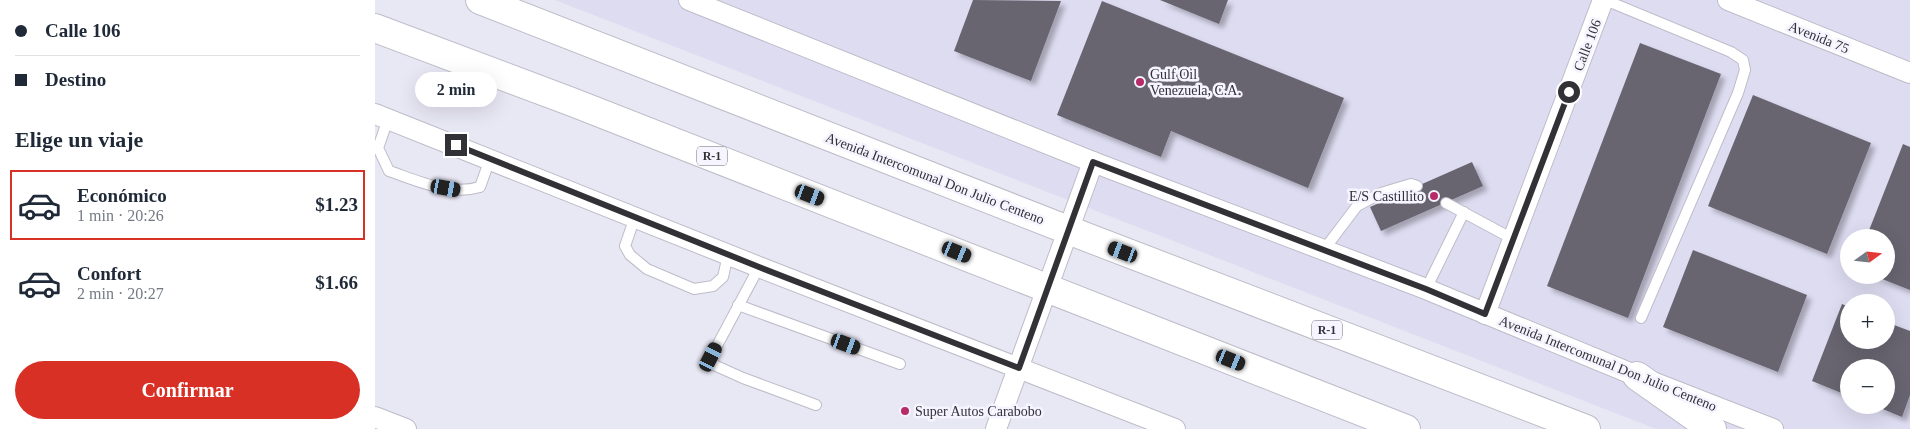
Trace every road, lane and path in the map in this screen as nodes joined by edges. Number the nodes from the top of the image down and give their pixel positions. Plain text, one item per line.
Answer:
1 (480, 0) edge
2 (689, 0) edge
3 (1604, 0) edge
4 (1728, 0) edge
5 (375, 28) edge
6 (1910, 73) edge
7 (381, 116) edge
8 (490, 159) junction
9 (1093, 162) junction
10 (1417, 186) dead end
11 (1446, 203) dead end
12 (1463, 212) junction
13 (635, 217) junction
14 (1068, 230) junction
15 (1513, 239) junction
16 (1323, 251) junction
17 (728, 255) junction
18 (759, 267) junction
19 (1048, 288) junction
20 (1426, 289) junction
21 (738, 305) junction
22 (1485, 314) junction
23 (1641, 318) dead end
24 (900, 364) dead end
25 (1019, 368) junction
26 (1637, 376) junction
27 (816, 406) dead end
28 (375, 417) edge
29 (1401, 428) edge
30 (406, 429) edge
31 (997, 429) edge
32 (1175, 429) edge
33 (1586, 429) edge
34 (1713, 429) edge
35 (1773, 429) edge

1 - 14 main road, Avenida Intercomunal Don Julio Centeno / R-1
2 - 9 street, Avenida Intercomunal Don Julio Centeno
3 - 15 street, Calle 106
3 - 23 lane
4 - 6 street, Avenida 75
5 - 19 main road, R-1
7 - 8 street
7 - 8 lane
8 - 13 street
9 - 14 street
9 - 16 street, Avenida Intercomunal Don Julio Centeno
10 - 16 lane
11 - 12 lane
12 - 15 lane
12 - 20 lane
13 - 17 street
13 - 17 lane
14 - 19 street
14 - 33 main road, Avenida Intercomunal Don Julio Centeno / R-1
15 - 22 street, Calle 106
16 - 20 street, Avenida Intercomunal Don Julio Centeno
17 - 18 street
18 - 21 lane
18 - 25 street
19 - 25 street
19 - 29 main road, R-1
20 - 22 street, Avenida Intercomunal Don Julio Centeno
21 - 24 lane
21 - 27 lane
22 - 26 street, Avenida Intercomunal Don Julio Centeno
25 - 31 street
25 - 32 street
26 - 34 main road
26 - 35 street, Avenida Intercomunal Don Julio Centeno
28 - 30 street

